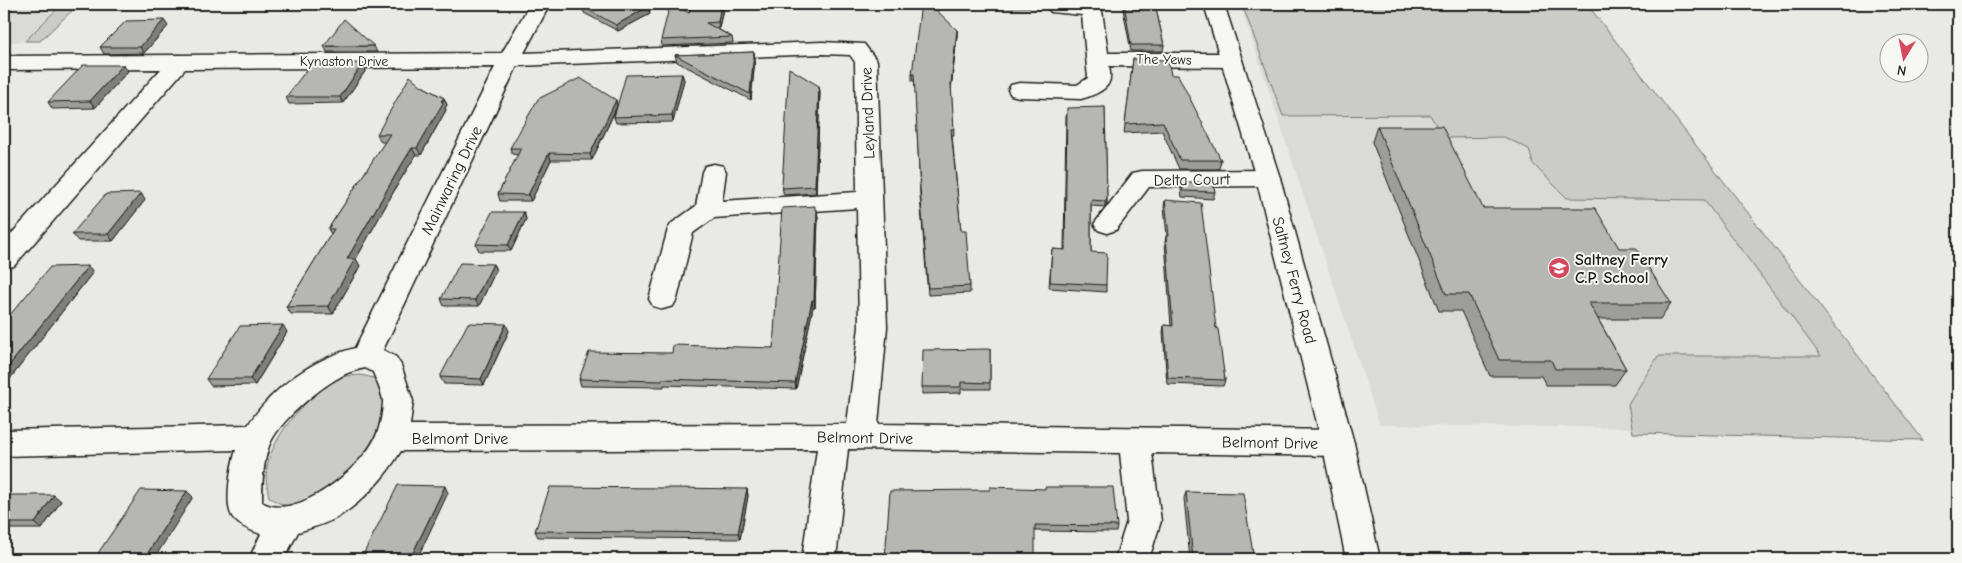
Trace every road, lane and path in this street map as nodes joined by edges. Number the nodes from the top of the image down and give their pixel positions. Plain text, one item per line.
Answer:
1 (540, 4) edge
2 (1214, 4) edge
3 (1091, 6) edge
4 (1058, 8) dead end
5 (509, 60) junction
6 (1231, 60) junction
7 (180, 61) junction
8 (4, 63) edge
9 (1098, 70) junction
10 (1020, 90) dead end
11 (714, 172) dead end
12 (1268, 178) junction
13 (870, 199) junction
14 (708, 210) junction
15 (1107, 224) dead end
16 (4, 259) edge
17 (663, 299) dead end
18 (365, 357) junction
19 (847, 437) junction
20 (257, 438) junction
21 (392, 438) junction
22 (1134, 440) junction
23 (4, 442) edge
24 (1338, 443) junction
25 (286, 522) junction
26 (266, 559) edge
27 (819, 559) edge
28 (1132, 559) edge
29 (1362, 559) edge

1 - 5 street, Mainwaring Drive
2 - 6 street, Saltney Ferry Road
3 - 4 street
3 - 9 street
5 - 7 street, Kynaston Drive
5 - 13 street, Leyland Drive
5 - 18 street, Mainwaring Drive
6 - 9 street, The Yews
6 - 12 street, Saltney Ferry Road
7 - 8 street, Kynaston Drive
7 - 16 street
9 - 10 street
11 - 14 street
12 - 15 street, Delta Court
12 - 24 street, Saltney Ferry Road
13 - 14 street
13 - 19 street, Leyland Drive
14 - 17 street
18 - 20 street
18 - 21 street
19 - 21 street, Belmont Drive
19 - 22 street, Belmont Drive
19 - 27 street, Leyland Drive
20 - 23 street
20 - 25 street
21 - 25 street
22 - 24 street, Belmont Drive
22 - 28 street
24 - 29 street, Saltney Ferry Road
25 - 26 street

